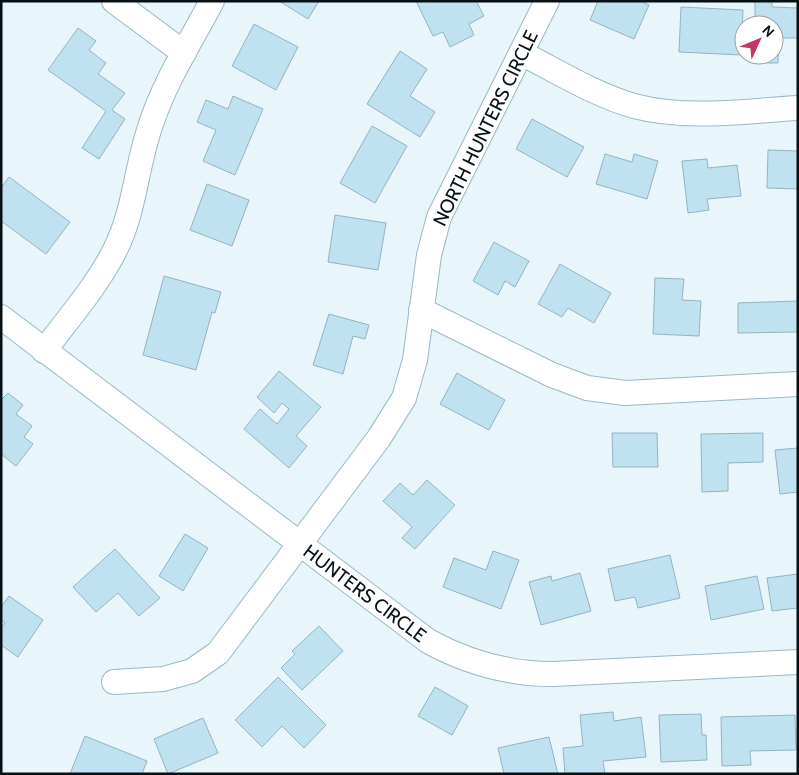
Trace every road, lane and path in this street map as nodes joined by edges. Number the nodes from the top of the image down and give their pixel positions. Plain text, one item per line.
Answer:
1 (114, 1) edge
2 (212, 1) edge
3 (547, 1) edge
4 (520, 52) junction
5 (184, 54) junction
6 (798, 108) edge
7 (421, 310) junction
8 (1, 317) edge
9 (44, 351) junction
10 (798, 384) edge
11 (299, 544) junction
12 (798, 662) edge
13 (114, 682) dead end

1 - 5 street
2 - 5 street
3 - 4 street, NORTH HUNTERS CIRCLE
4 - 6 street
4 - 7 street, NORTH HUNTERS CIRCLE
5 - 9 street
7 - 10 street
7 - 11 street, NORTH HUNTERS CIRCLE
8 - 9 street, HUNTERS CIRCLE
9 - 11 street, HUNTERS CIRCLE
11 - 12 street, HUNTERS CIRCLE
11 - 13 street, NORTH HUNTERS CIRCLE

